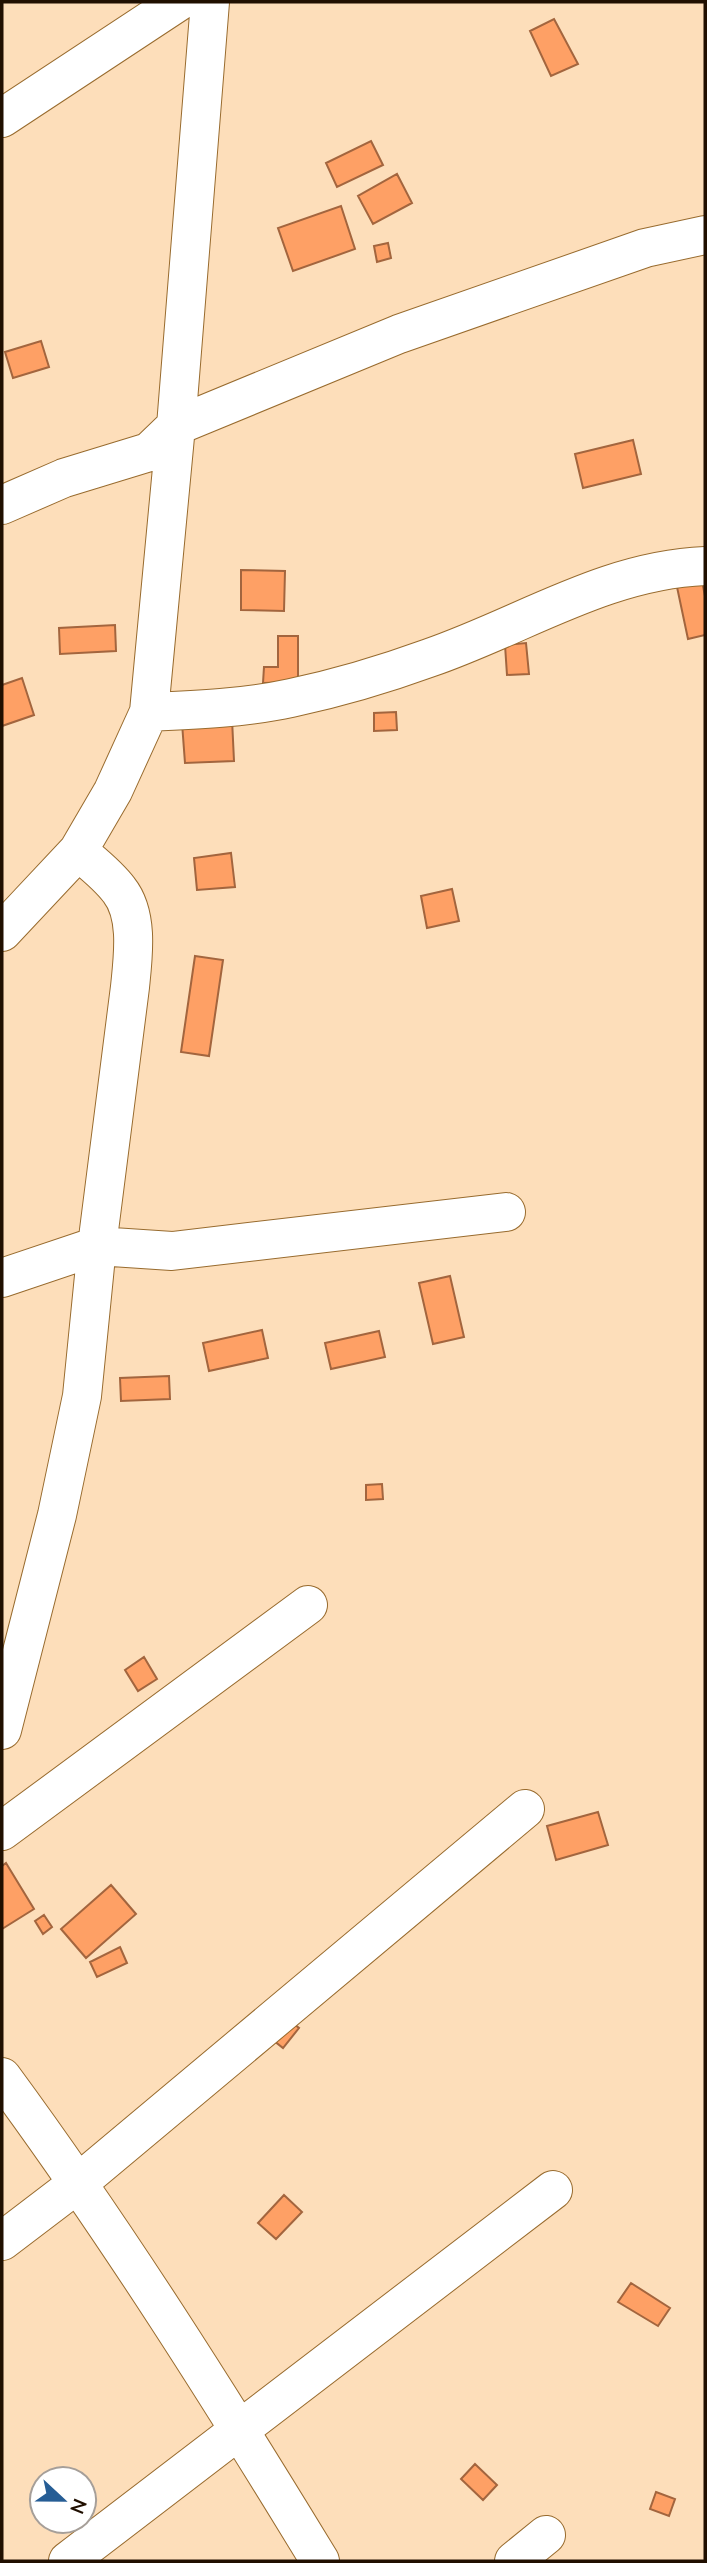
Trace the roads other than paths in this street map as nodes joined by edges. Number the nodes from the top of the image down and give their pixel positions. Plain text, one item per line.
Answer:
1 (178, 2) edge
2 (210, 2) edge
3 (2, 118) edge
4 (705, 235) edge
5 (176, 426) junction
6 (2, 505) edge
7 (705, 566) edge
8 (149, 712) junction
9 (79, 851) junction
10 (2, 932) edge
11 (506, 1212) dead end
12 (97, 1246) junction
13 (2, 1278) edge
14 (309, 1605) dead end
15 (2, 1730) edge
16 (525, 1809) dead end
17 (2, 1830) edge
18 (2, 2077) edge
19 (77, 2185) junction
20 (553, 2190) dead end
21 (2, 2241) edge
22 (240, 2429) junction
23 (546, 2535) dead end
24 (68, 2561) edge
25 (320, 2561) edge
26 (514, 2561) edge

1 - 3 street
2 - 5 street
4 - 5 street
5 - 6 street
5 - 8 street
7 - 8 street
8 - 9 street
9 - 10 street
9 - 12 street
11 - 12 street
12 - 13 street
12 - 15 street
14 - 17 street
16 - 19 street
18 - 19 street
19 - 21 street
19 - 22 street
20 - 22 street
22 - 24 street
22 - 25 street
23 - 26 street

